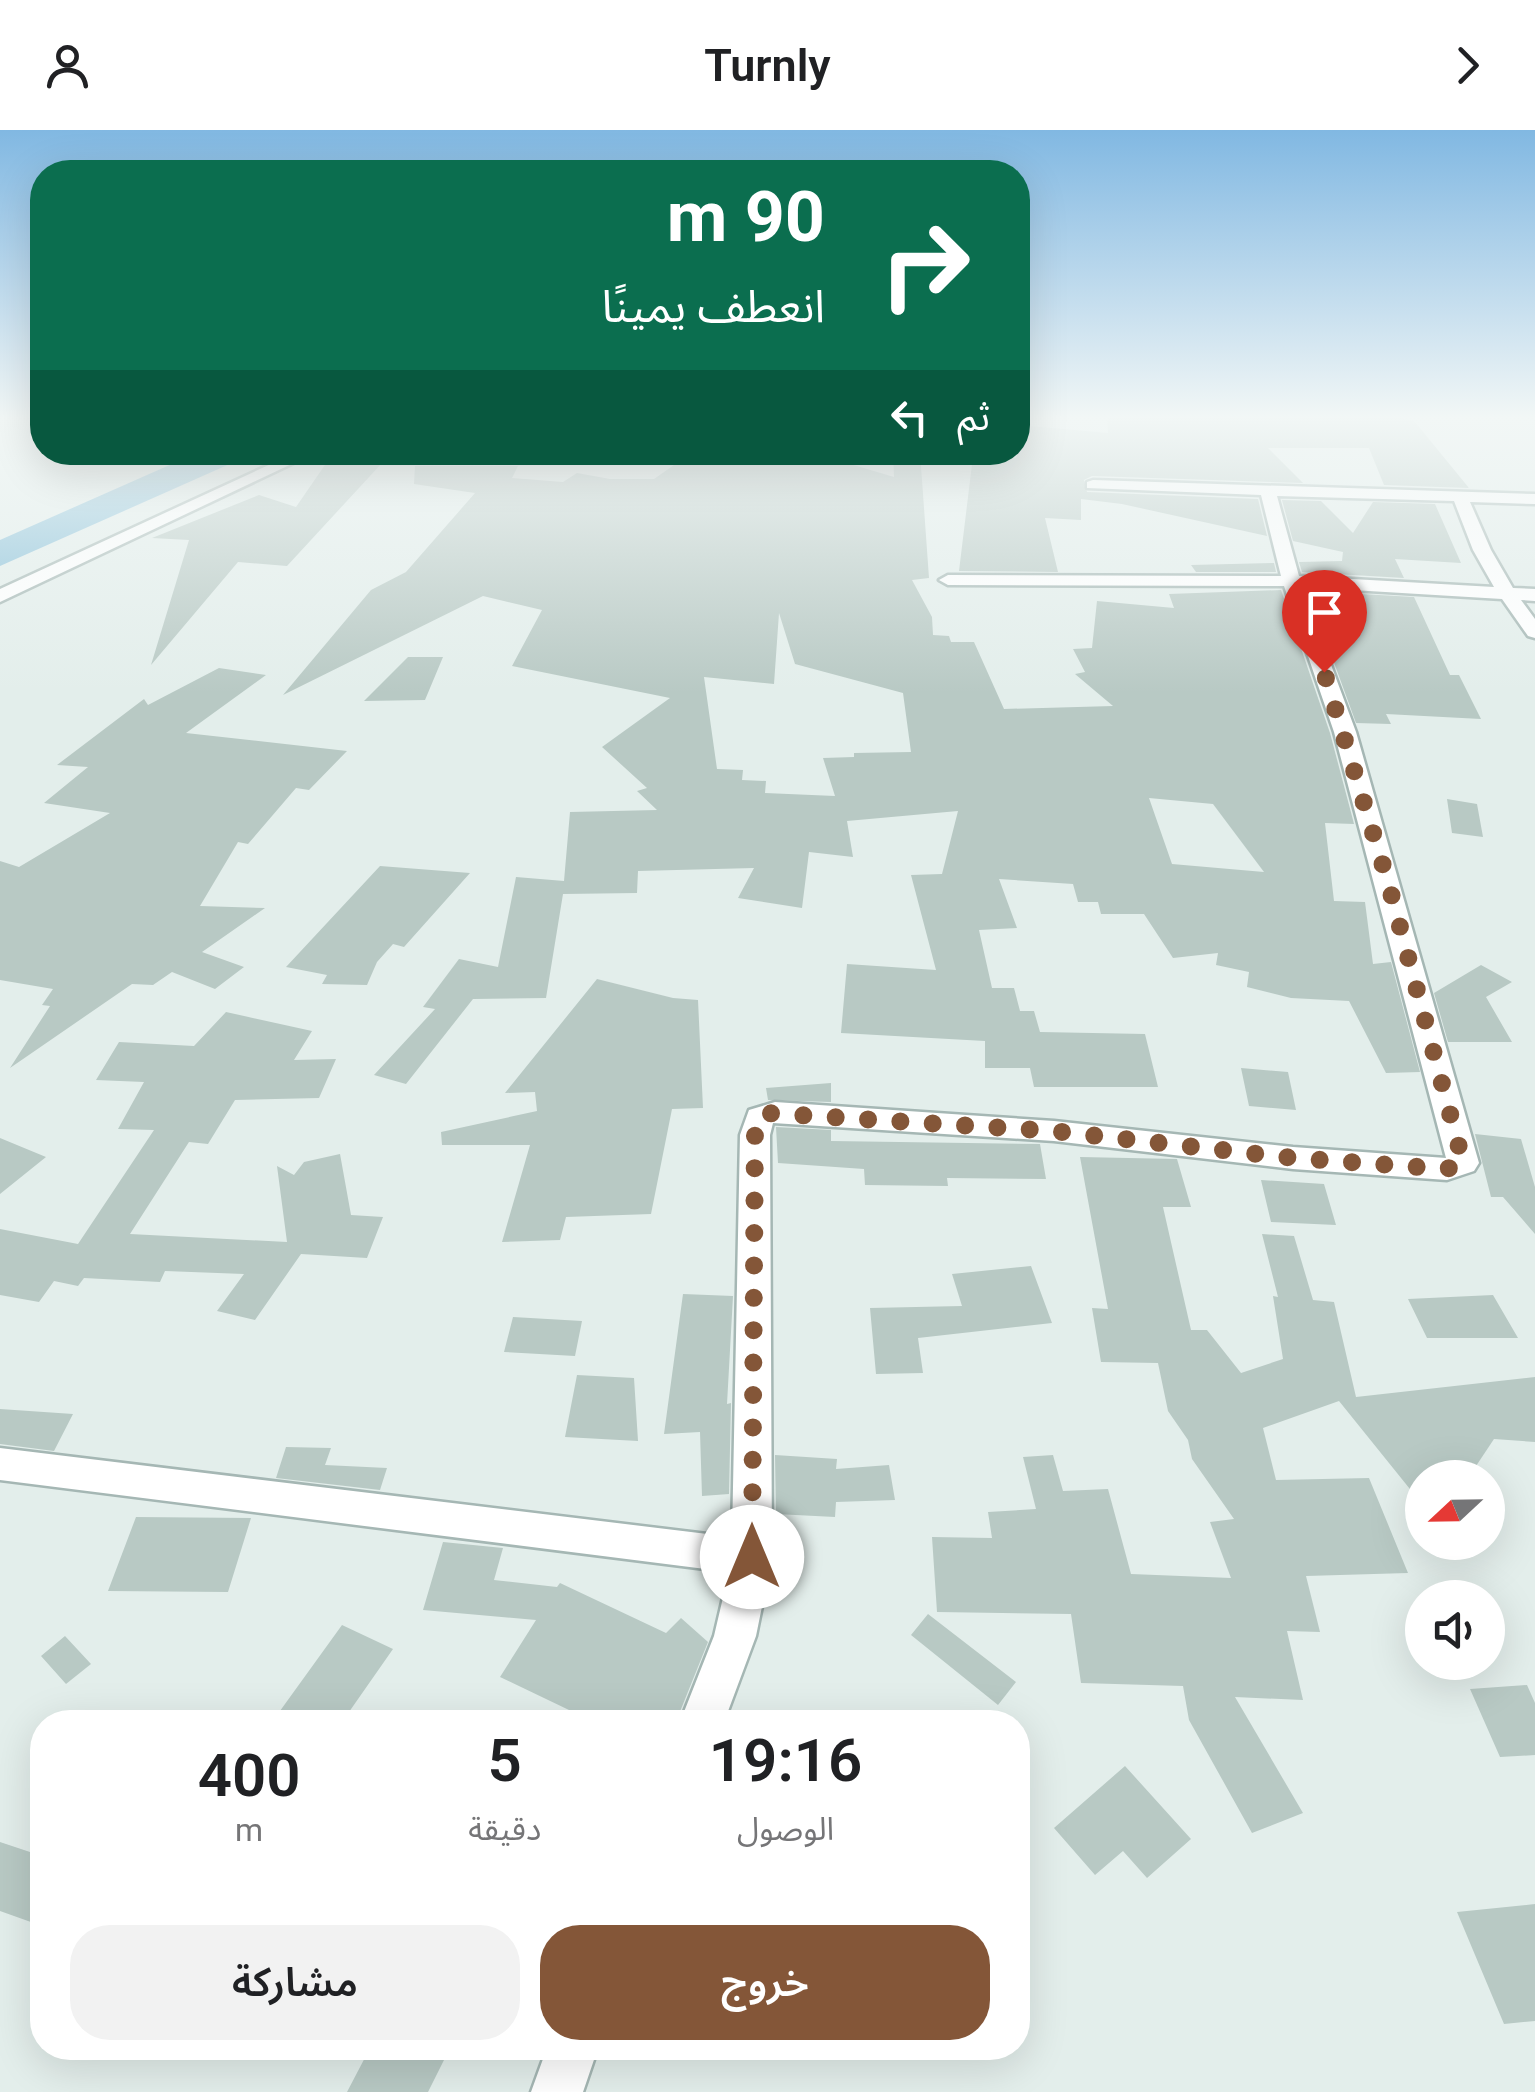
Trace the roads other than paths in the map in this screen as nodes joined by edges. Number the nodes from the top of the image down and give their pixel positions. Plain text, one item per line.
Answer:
1 (180, 510) edge
2 (1273, 510) edge
3 (1464, 510) edge
4 (948, 580) dead end
5 (1291, 581) junction
6 (1506, 594) junction
7 (1535, 595) edge
8 (0, 596) edge
9 (1535, 632) edge
10 (0, 1464) edge
11 (752, 1557) junction
12 (707, 1710) edge
13 (569, 2060) edge
14 (557, 2092) edge

1 - 8 street
2 - 5 street
3 - 6 street
4 - 5 street
5 - 6 street
5 - 11 street
6 - 7 street
6 - 9 street
10 - 11 street
11 - 12 street
13 - 14 street

